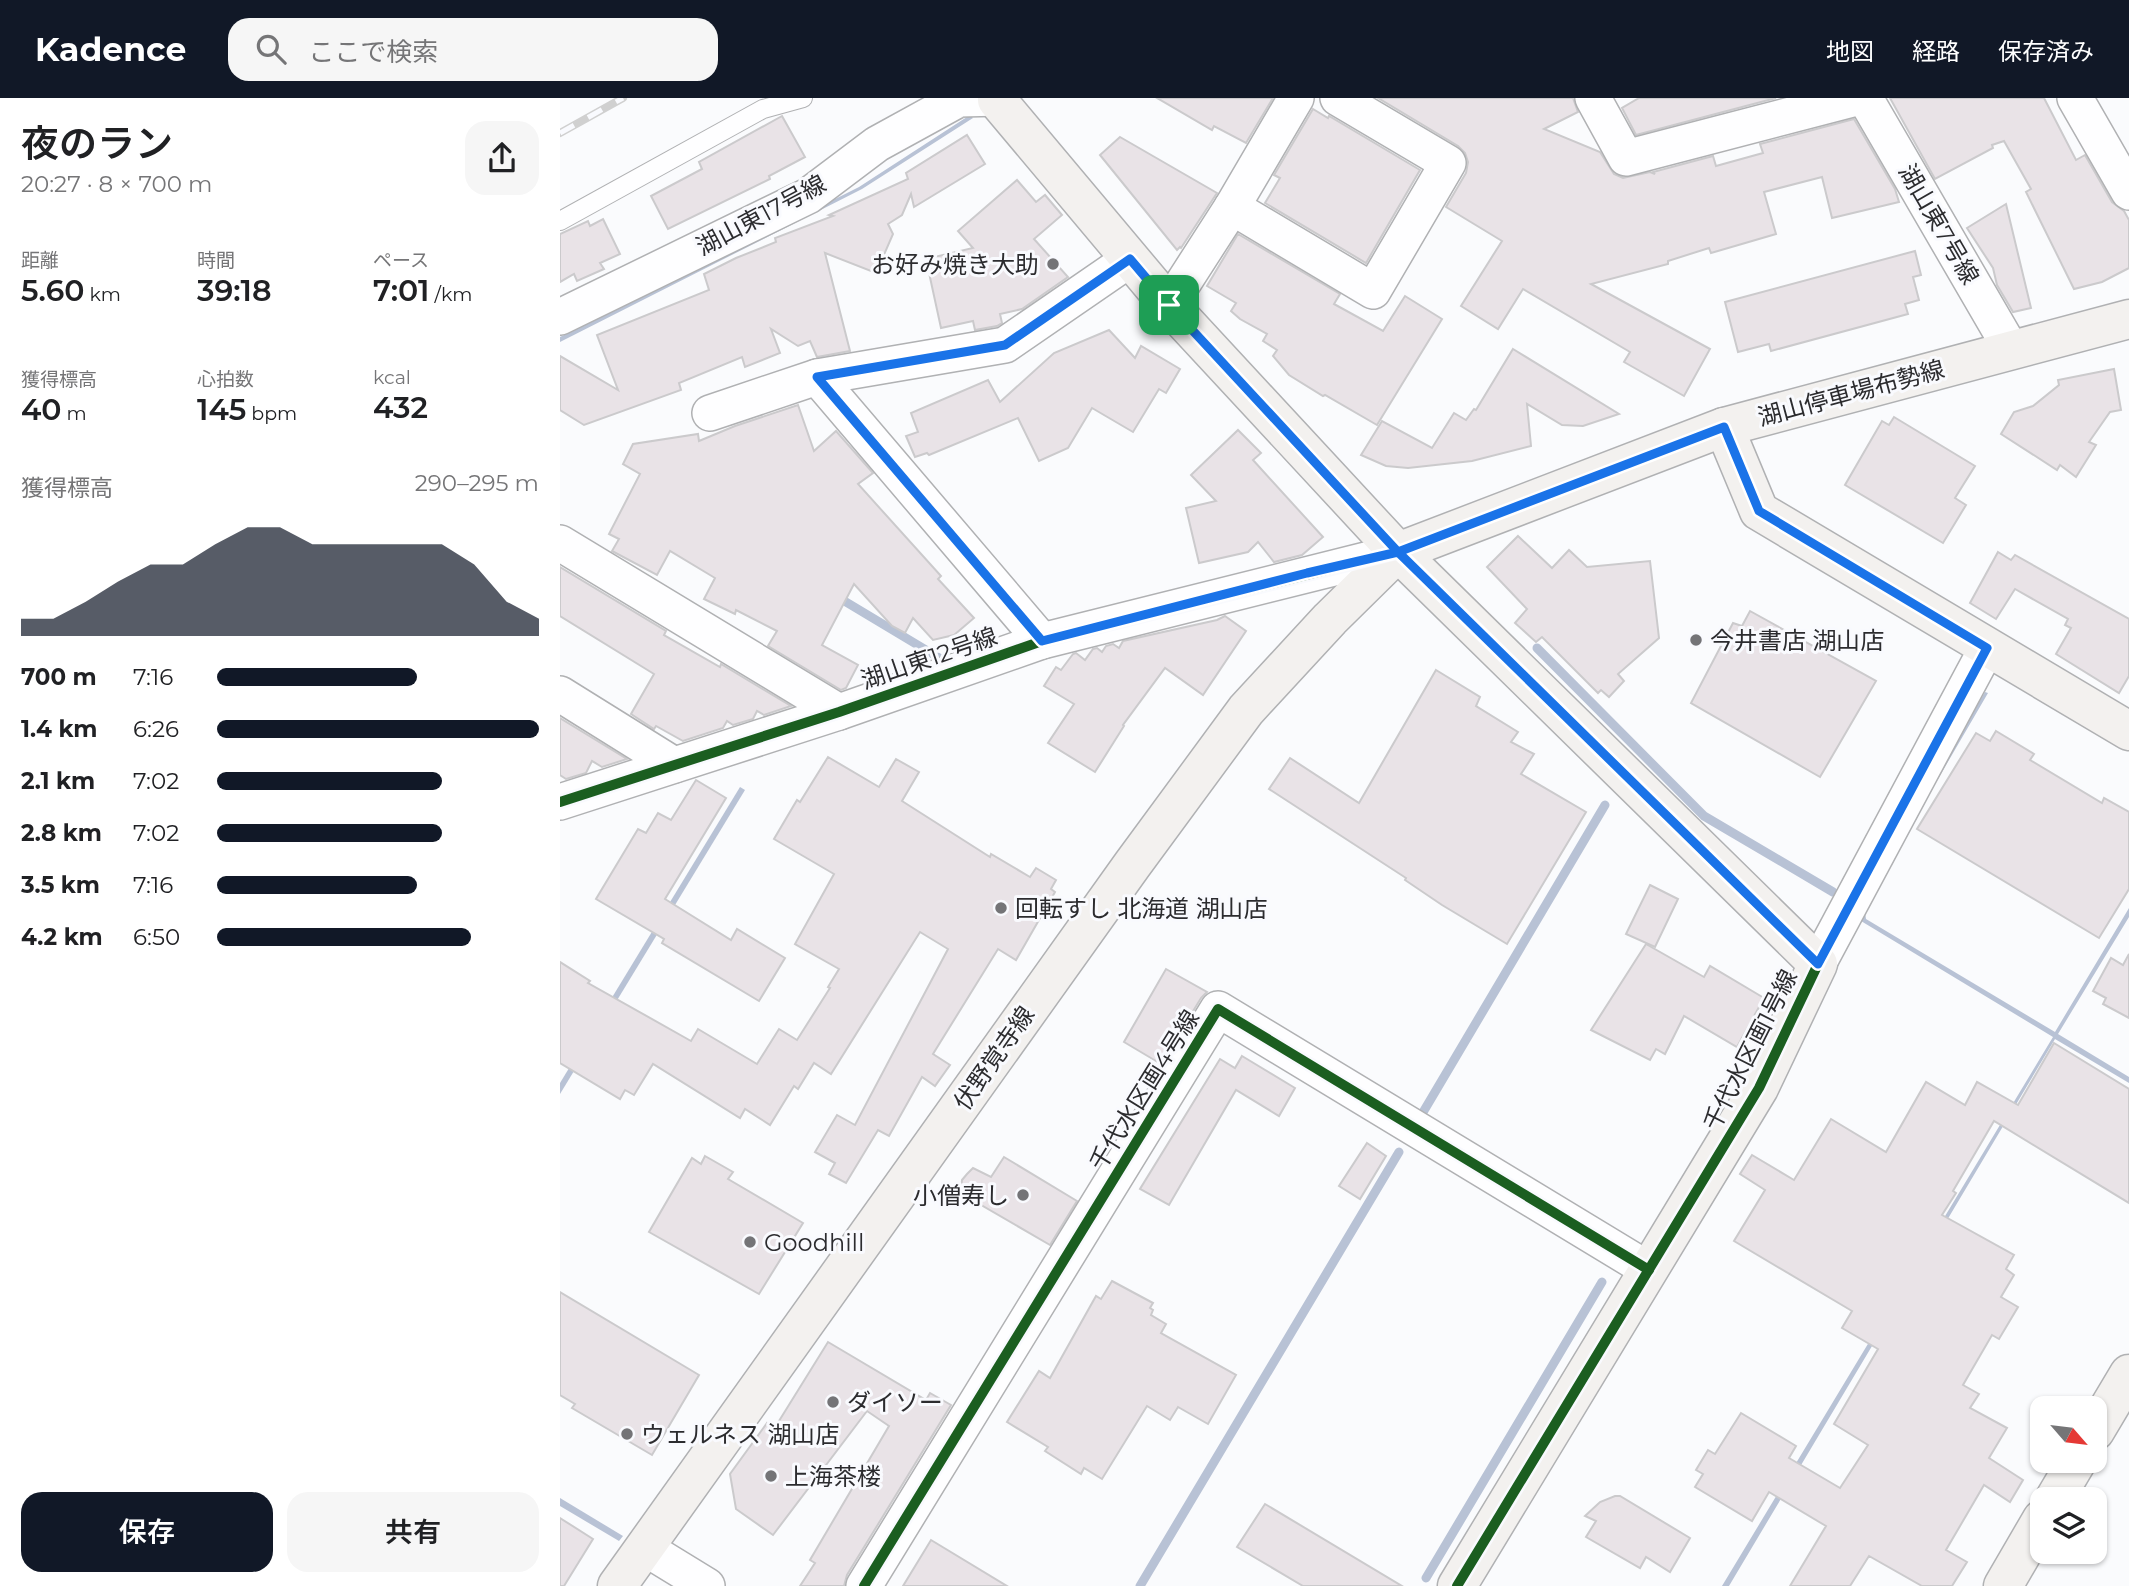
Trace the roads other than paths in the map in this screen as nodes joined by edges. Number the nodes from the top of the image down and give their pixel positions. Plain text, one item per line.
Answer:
1 (803, 98) edge
2 (1296, 98) edge
3 (1338, 98) edge
4 (1593, 98) edge
5 (1856, 98) edge
6 (1865, 98) edge
7 (2075, 98) edge
8 (998, 99) edge
9 (2129, 192) edge
10 (1232, 207) junction
11 (560, 221) edge
12 (1130, 259) junction
13 (1169, 305) junction
14 (560, 317) edge
15 (2129, 319) edge
16 (2012, 351) junction
17 (817, 377) junction
18 (710, 414) dead end
19 (1724, 427) junction
20 (560, 543) edge
21 (1398, 552) junction
22 (1042, 641) junction
23 (1987, 648) junction
24 (560, 694) edge
25 (839, 712) junction
26 (2129, 731) edge
27 (674, 765) junction
28 (560, 802) edge
29 (1818, 964) junction
30 (1649, 1270) junction
31 (2129, 1374) edge
32 (2107, 1411) edge
33 (2030, 1540) edge
34 (645, 1548) junction
35 (617, 1586) edge
36 (707, 1586) edge
37 (864, 1586) edge
38 (1457, 1586) edge
39 (2003, 1586) edge

1 - 11 lane
2 - 10 street
3 - 10 street
4 - 5 street
6 - 16 street, 湖山東7号線
7 - 9 street
8 - 12 main road
8 - 14 street, 湖山東17号線
10 - 13 street
12 - 13 main road
12 - 17 street
13 - 21 main road
15 - 16 main road, 湖山停車場布勢線
16 - 19 main road, 湖山停車場布勢線
17 - 18 street
17 - 22 street
19 - 21 main road, 湖山停車場布勢線
19 - 23 main road
20 - 25 street
21 - 22 street, 湖山東12号線
21 - 29 main road, 千代水区画1号線
21 - 34 main road, 伏野覚寺線
22 - 25 street, 湖山東12号線
23 - 26 main road
23 - 29 street
24 - 27 street
25 - 27 street, 湖山東12号線
27 - 28 street, 湖山東12号線
29 - 30 main road, 千代水区画1号線
30 - 37 street, 千代水区画4号線
30 - 38 main road, 千代水区画1号線
31 - 32 main road
33 - 39 main road
34 - 35 main road, 伏野覚寺線
34 - 36 street

